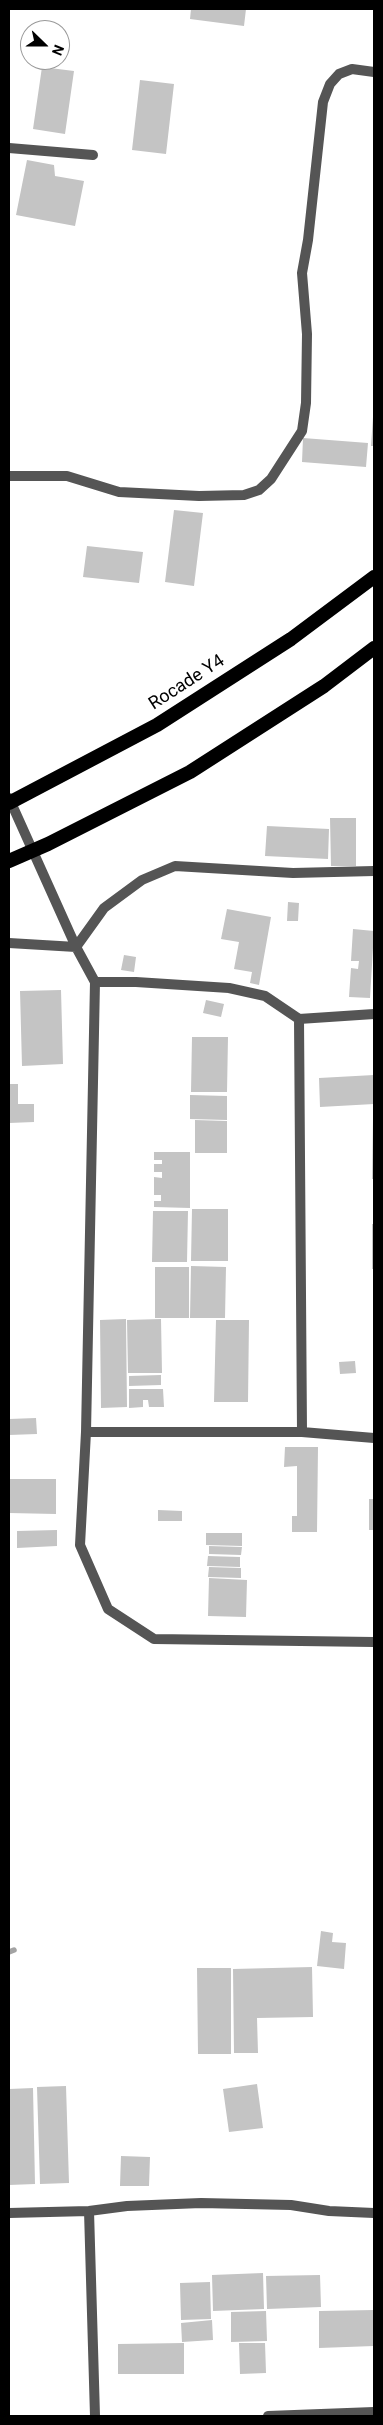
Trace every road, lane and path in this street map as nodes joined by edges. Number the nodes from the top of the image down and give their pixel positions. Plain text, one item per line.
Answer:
1 (374, 72) edge
2 (9, 148) edge
3 (93, 155) dead end
4 (9, 476) edge
5 (374, 576) edge
6 (374, 648) edge
7 (9, 798) edge
8 (9, 803) edge
9 (9, 861) edge
10 (374, 871) edge
11 (9, 943) edge
12 (76, 947) junction
13 (95, 982) junction
14 (374, 1014) edge
15 (299, 1019) junction
16 (86, 1432) junction
17 (302, 1432) junction
18 (374, 1438) edge
19 (374, 1642) edge
20 (88, 2212) junction
21 (374, 2212) edge
22 (9, 2213) edge
23 (374, 2412) edge
24 (95, 2416) edge
25 (268, 2416) edge

1 - 4 street
2 - 3 street
5 - 8 highway, Rocade Y4
6 - 9 highway
7 - 12 street
10 - 12 street
11 - 12 street
12 - 13 street
13 - 15 street
13 - 16 street
14 - 15 street
15 - 17 street
16 - 17 street
16 - 19 street
17 - 18 street
20 - 21 street
20 - 22 street
20 - 24 street
23 - 25 street

